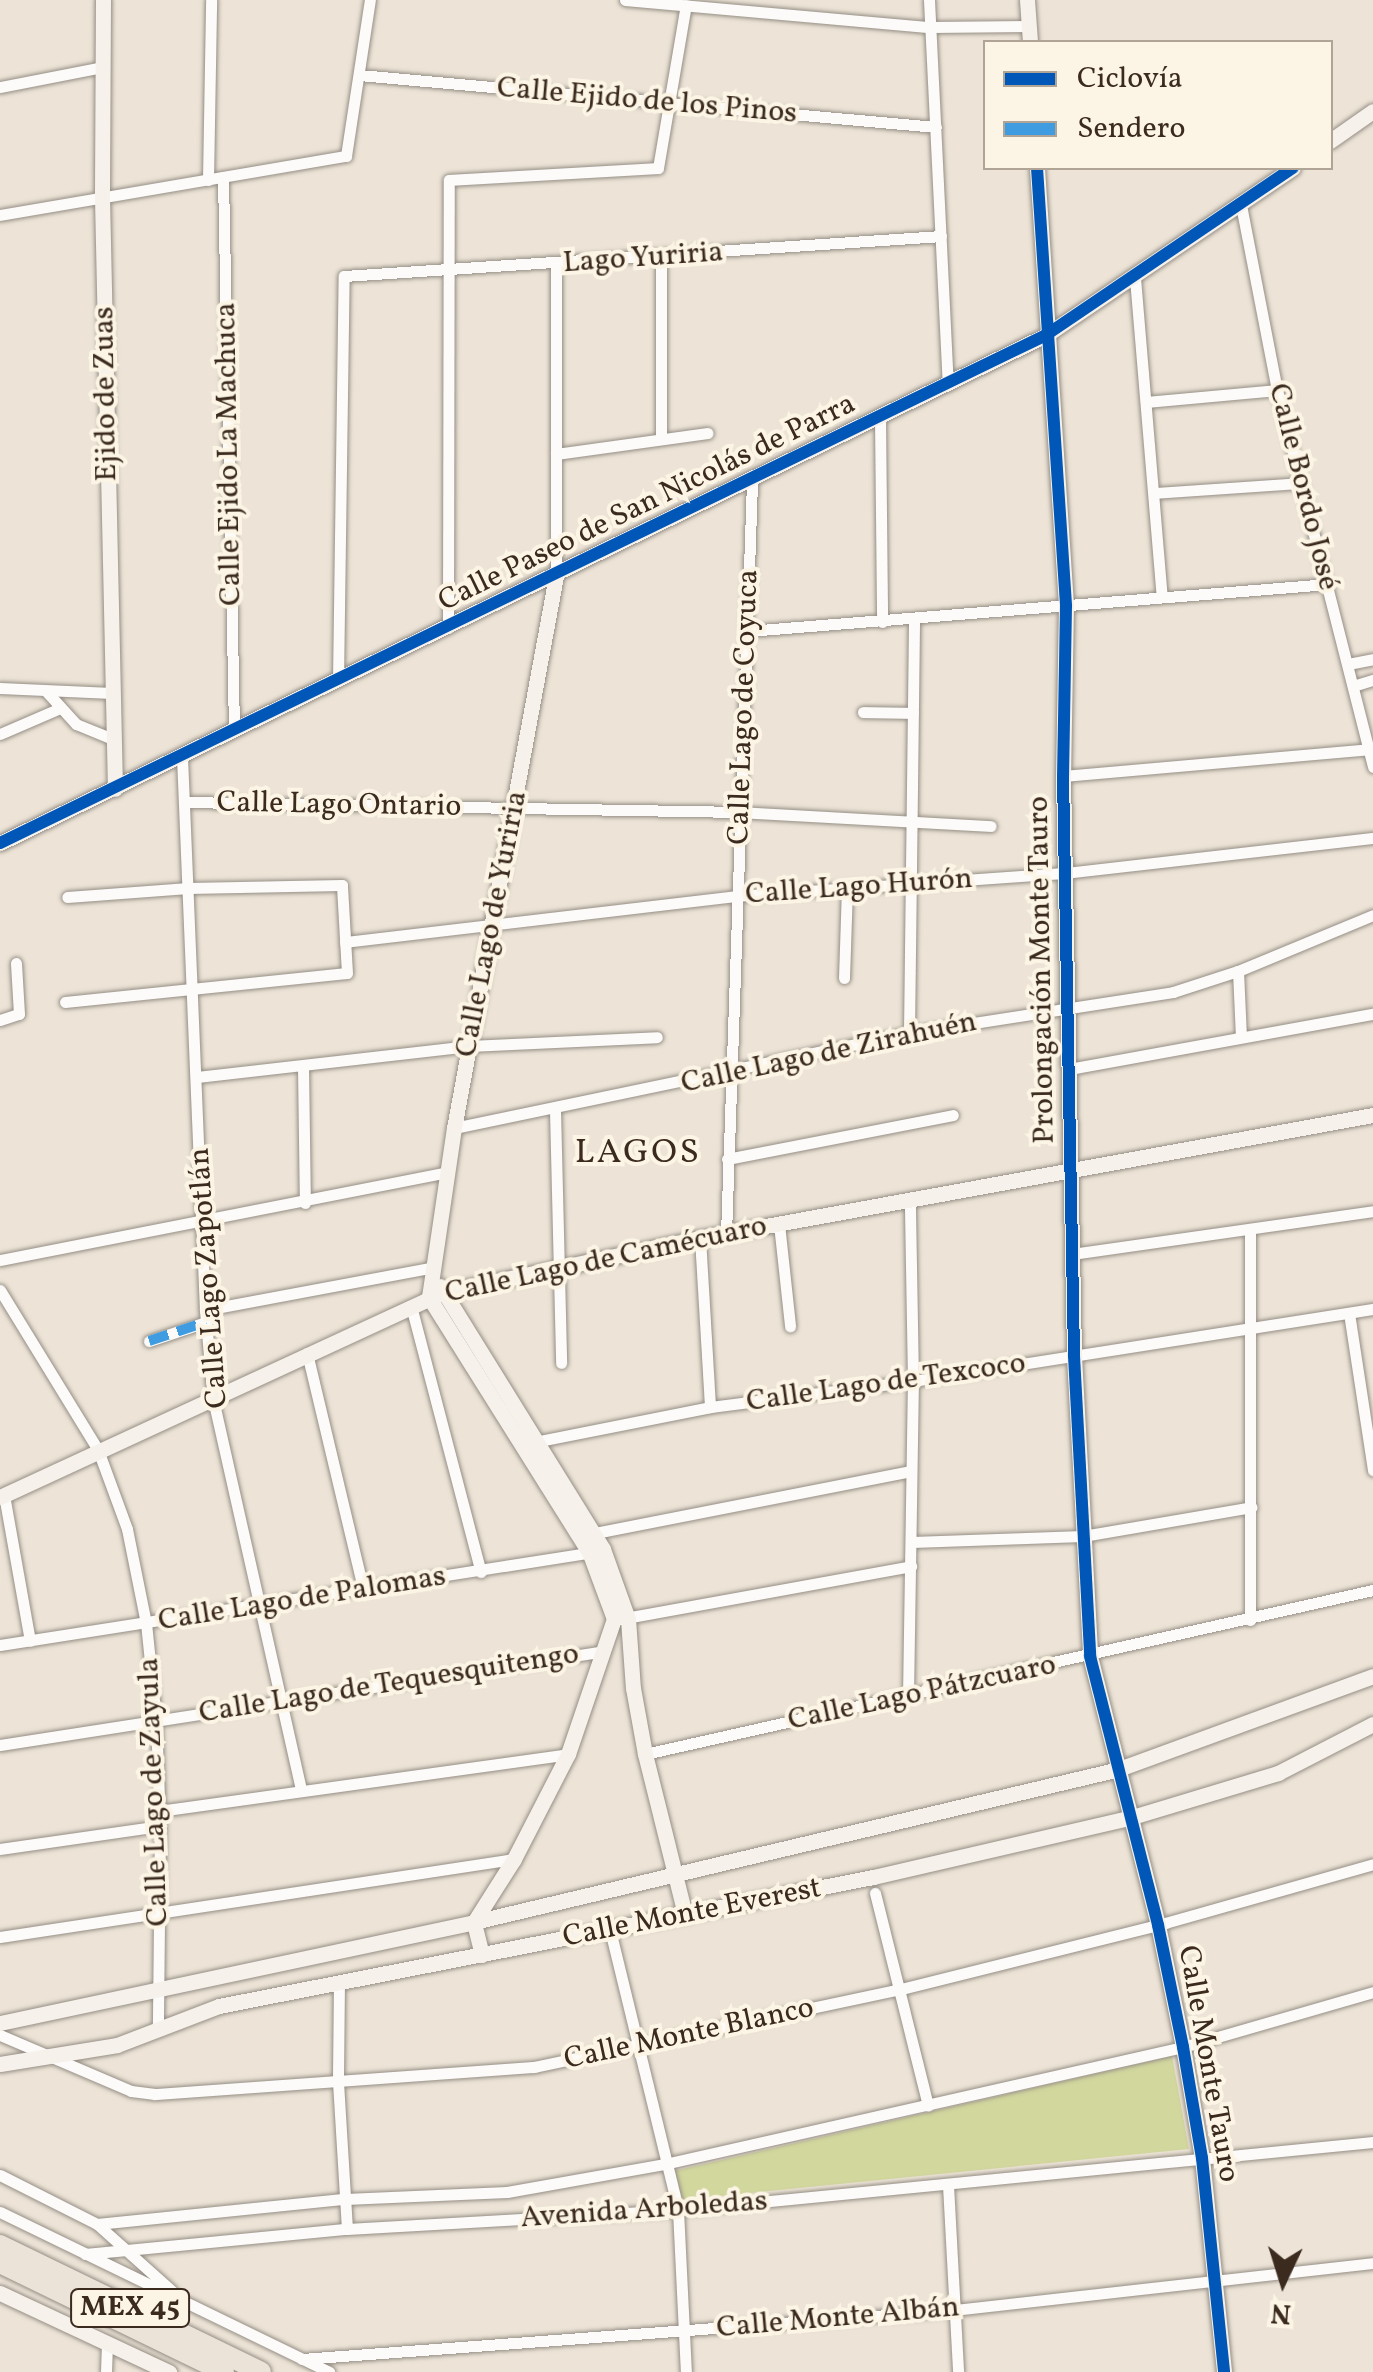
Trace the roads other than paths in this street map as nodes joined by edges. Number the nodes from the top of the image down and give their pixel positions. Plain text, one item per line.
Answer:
1 (103, 0) edge
2 (211, 0) edge
3 (370, 0) edge
4 (624, 0) edge
5 (929, 0) edge
6 (1027, 0) edge
7 (686, 5) junction
8 (930, 27) junction
9 (1029, 34) edge
10 (103, 66) junction
11 (358, 75) junction
12 (0, 87) edge
13 (670, 103) junction
14 (1373, 111) edge
15 (936, 127) junction
16 (1333, 139) edge
17 (1037, 170) edge
18 (1290, 170) edge
19 (224, 177) junction
20 (208, 180) junction
21 (102, 198) junction
22 (1240, 205) junction
23 (0, 215) edge
24 (941, 236) junction
25 (661, 256) junction
26 (556, 264) junction
27 (450, 271) junction
28 (1135, 278) junction
29 (1046, 335) junction
30 (948, 384) junction
31 (1277, 390) junction
32 (1146, 402) junction
33 (880, 418) junction
34 (708, 433) dead end
35 (661, 439) junction
36 (556, 454) junction
37 (752, 480) junction
38 (1301, 483) junction
39 (1154, 493) junction
40 (556, 576) junction
41 (1328, 584) junction
42 (1162, 597) junction
43 (1066, 606) junction
44 (914, 620) junction
45 (882, 622) junction
46 (448, 628) junction
47 (748, 631) junction
48 (1373, 659) edge
49 (1348, 664) junction
50 (1373, 680) edge
51 (338, 681) junction
52 (1354, 686) junction
53 (0, 688) edge
54 (46, 691) junction
55 (112, 693) junction
56 (60, 708) junction
57 (862, 712) dead end
58 (913, 713) junction
59 (234, 732) junction
60 (0, 734) edge
61 (115, 740) junction
62 (1368, 749) junction
63 (182, 756) junction
64 (1373, 768) edge
65 (1064, 776) junction
66 (116, 789) junction
67 (184, 802) junction
68 (514, 808) junction
69 (740, 812) junction
70 (913, 821) junction
71 (991, 826) dead end
72 (1373, 838) edge
73 (0, 844) edge
74 (1065, 874) junction
75 (911, 882) junction
76 (847, 887) junction
77 (188, 888) junction
78 (736, 896) junction
79 (67, 897) dead end
80 (1373, 915) edge
81 (491, 926) junction
82 (345, 942) junction
83 (16, 963) dead end
84 (1238, 971) junction
85 (844, 978) dead end
86 (193, 989) junction
87 (65, 1002) dead end
88 (1067, 1007) junction
89 (1373, 1014) edge
90 (0, 1020) edge
91 (910, 1033) junction
92 (1242, 1036) junction
93 (657, 1037) dead end
94 (469, 1046) junction
95 (303, 1066) junction
96 (1069, 1069) junction
97 (733, 1072) junction
98 (197, 1077) junction
99 (555, 1110) junction
100 (952, 1115) dead end
101 (1373, 1115) edge
102 (454, 1128) junction
103 (727, 1159) junction
104 (1071, 1168) junction
105 (448, 1172) junction
106 (910, 1201) junction
107 (305, 1203) junction
108 (1373, 1211) edge
109 (204, 1221) junction
110 (779, 1224) junction
111 (1250, 1230) junction
112 (726, 1234) junction
113 (700, 1238) junction
114 (1072, 1254) junction
115 (0, 1260) edge
116 (556, 1266) junction
117 (434, 1270) junction
118 (0, 1290) edge
119 (436, 1295) junction
120 (411, 1306) junction
121 (1373, 1309) edge
122 (1349, 1313) junction
123 (206, 1316) junction
124 (790, 1326) dead end
125 (1252, 1327) junction
126 (149, 1342) dead end
127 (307, 1353) junction
128 (1074, 1356) junction
129 (562, 1364) dead end
130 (914, 1381) junction
131 (213, 1399) junction
132 (710, 1407) junction
133 (528, 1444) junction
134 (98, 1450) junction
135 (1373, 1470) edge
136 (911, 1471) junction
137 (2, 1496) edge
138 (1252, 1507) junction
139 (595, 1533) junction
140 (1083, 1536) junction
141 (912, 1542) junction
142 (597, 1551) junction
143 (911, 1566) junction
144 (481, 1572) junction
145 (363, 1588) junction
146 (1373, 1590) edge
147 (260, 1604) junction
148 (621, 1619) junction
149 (1250, 1620) junction
150 (146, 1623) junction
151 (30, 1641) junction
152 (0, 1646) edge
153 (600, 1652) junction
154 (1090, 1656) junction
155 (1373, 1676) edge
156 (908, 1696) junction
157 (282, 1700) junction
158 (156, 1720) junction
159 (1373, 1724) edge
160 (0, 1745) edge
161 (568, 1754) junction
162 (646, 1754) junction
163 (1119, 1769) junction
164 (301, 1790) junction
165 (159, 1811) junction
166 (1129, 1818) junction
167 (160, 1826) junction
168 (0, 1849) edge
169 (514, 1859) junction
170 (1373, 1864) edge
171 (675, 1874) junction
172 (875, 1894) dead end
173 (160, 1913) junction
174 (685, 1916) junction
175 (474, 1922) junction
176 (1158, 1924) junction
177 (610, 1930) junction
178 (0, 1937) edge
179 (482, 1955) junction
180 (338, 1982) junction
181 (159, 1990) junction
182 (897, 1990) junction
183 (1373, 1992) edge
184 (0, 2023) edge
185 (158, 2028) junction
186 (0, 2035) edge
187 (634, 2046) junction
188 (1183, 2047) junction
189 (48, 2057) junction
190 (0, 2064) edge
191 (338, 2082) junction
192 (928, 2105) junction
193 (1373, 2142) edge
194 (1202, 2158) junction
195 (669, 2163) junction
196 (0, 2175) edge
197 (948, 2185) junction
198 (345, 2198) junction
199 (678, 2210) junction
200 (0, 2212) edge
201 (96, 2224) junction
202 (346, 2229) junction
203 (0, 2244) edge
204 (125, 2248) junction
205 (85, 2254) junction
206 (0, 2262) edge
207 (1373, 2264) edge
208 (1214, 2280) junction
209 (0, 2292) edge
210 (182, 2300) junction
211 (954, 2310) junction
212 (683, 2331) junction
213 (107, 2343) junction
214 (302, 2358) junction
215 (106, 2372) edge
216 (169, 2372) edge
217 (224, 2372) edge
218 (261, 2372) edge
219 (329, 2372) edge
220 (686, 2372) edge
221 (958, 2372) edge
222 (1224, 2372) edge

1 - 10 street, Ejido de Zuas
2 - 20 street
3 - 11 street
4 - 7 street
5 - 8 street
6 - 9 street
7 - 8 street
7 - 13 street
8 - 9 street
8 - 15 street
10 - 12 street
10 - 21 street, Ejido de Zuas
11 - 13 street, Calle Ejido de los Pinos
11 - 19 street
13 - 15 street, Calle Ejido de los Pinos
13 - 27 street
14 - 16 street
15 - 24 street
17 - 29 street, Prolongación Monte Tauro
18 - 22 street, Calle Paseo de San Nicolás de Parra
19 - 20 street
19 - 59 street, Calle Ejido La Machuca
20 - 21 street
21 - 23 street
21 - 55 street, Ejido de Zuas
22 - 28 street, Calle Paseo de San Nicolás de Parra
22 - 31 street, Calle Bordo José
24 - 25 street, Lago Yuriria
24 - 30 street
25 - 26 street, Lago Yuriria
25 - 35 street
26 - 27 street, Lago Yuriria
26 - 36 street
27 - 46 street
27 - 51 street, Lago Yuriria
28 - 29 street, Calle Paseo de San Nicolás de Parra
28 - 32 street
29 - 30 street, Calle Paseo de San Nicolás de Parra
29 - 43 street, Prolongación Monte Tauro
30 - 33 street, Calle Paseo de San Nicolás de Parra
31 - 32 street
31 - 38 street, Calle Bordo José
32 - 39 street
33 - 37 street, Calle Paseo de San Nicolás de Parra
33 - 45 street
34 - 35 street
35 - 36 street
36 - 40 street
37 - 40 street, Calle Paseo de San Nicolás de Parra
37 - 47 street, Calle Lago de Coyuca
38 - 39 street
38 - 41 street, Calle Bordo José
39 - 42 street
40 - 46 street, Calle Paseo de San Nicolás de Parra
40 - 68 street, Calle Lago de Yuriria
41 - 42 street
41 - 49 street, Calle Bordo José
42 - 43 street
43 - 44 street
43 - 65 street, Prolongación Monte Tauro
44 - 45 street
44 - 58 street
45 - 47 street
46 - 51 street, Calle Paseo de San Nicolás de Parra
47 - 69 street, Calle Lago de Coyuca
48 - 49 street
49 - 52 street, Calle Bordo José
50 - 52 street
51 - 59 street, Calle Paseo de San Nicolás de Parra
52 - 62 street, Calle Bordo José
53 - 54 street
54 - 55 street
54 - 56 street
55 - 61 street, Ejido de Zuas
56 - 60 street
56 - 61 street
57 - 58 street
58 - 70 street
59 - 63 street, Calle Paseo de San Nicolás de Parra
61 - 66 street, Ejido de Zuas
62 - 64 street, Calle Bordo José
62 - 65 street
63 - 66 street, Calle Paseo de San Nicolás de Parra
63 - 67 street, Calle Lago Zapotlán
65 - 74 street, Prolongación Monte Tauro
66 - 73 street, Calle Paseo de San Nicolás de Parra
67 - 68 street, Calle Lago Ontario
67 - 77 street, Calle Lago Zapotlán
68 - 69 street, Calle Lago Ontario
68 - 81 street, Calle Lago de Yuriria
69 - 70 street, Calle Lago Ontario
69 - 78 street, Calle Lago de Coyuca
70 - 71 street, Calle Lago Ontario
70 - 75 street
72 - 74 street, Calle Lago Hurón
74 - 75 street, Calle Lago Hurón
74 - 88 street, Prolongación Monte Tauro
75 - 76 street, Calle Lago Hurón
75 - 91 street
76 - 78 street, Calle Lago Hurón
76 - 85 street
77 - 79 street
77 - 82 street
77 - 86 street, Calle Lago Zapotlán
78 - 81 street, Calle Lago Hurón
78 - 97 street, Calle Lago de Coyuca
80 - 84 street, Calle Lago de Zirahuén
81 - 82 street, Calle Lago Hurón
81 - 94 street, Calle Lago de Yuriria
82 - 86 street
83 - 90 street
84 - 88 street, Calle Lago de Zirahuén
84 - 92 street
86 - 87 street
86 - 98 street, Calle Lago Zapotlán
88 - 91 street, Calle Lago de Zirahuén
88 - 96 street, Prolongación Monte Tauro
89 - 92 street
91 - 97 street, Calle Lago de Zirahuén
92 - 96 street
93 - 94 street
94 - 95 street
94 - 102 street, Calle Lago de Yuriria
95 - 98 street
95 - 107 street
96 - 104 street, Prolongación Monte Tauro
97 - 99 street, Calle Lago de Zirahuén
97 - 103 street, Calle Lago de Coyuca
98 - 109 street, Calle Lago Zapotlán
99 - 102 street, Calle Lago de Zirahuén
99 - 116 street
100 - 103 street
101 - 104 street, Calle Lago de Camécuaro
102 - 105 street, Calle Lago de Yuriria
103 - 112 street, Calle Lago de Coyuca
104 - 106 street, Calle Lago de Camécuaro
104 - 114 street, Prolongación Monte Tauro
105 - 107 street
105 - 117 street, Calle Lago de Yuriria
106 - 110 street, Calle Lago de Camécuaro
106 - 130 street
107 - 109 street
108 - 111 street
109 - 115 street
109 - 123 street, Calle Lago Zapotlán
110 - 112 street, Calle Lago de Camécuaro
110 - 124 street
111 - 114 street
111 - 125 street
112 - 113 street, Calle Lago de Camécuaro
113 - 116 street, Calle Lago de Camécuaro
113 - 132 street
114 - 128 street, Prolongación Monte Tauro
116 - 119 street, Calle Lago de Camécuaro
116 - 129 street
117 - 119 street
117 - 123 street
118 - 134 street, Calle Lago de Zayula
119 - 120 street, Calle Lago de Camécuaro
119 - 133 street
120 - 127 street, Calle Lago de Camécuaro
120 - 144 street
121 - 122 street, Calle Lago de Texcoco
122 - 125 street, Calle Lago de Texcoco
122 - 135 street
123 - 126 street
123 - 131 street, Calle Lago Zapotlán
125 - 128 street, Calle Lago de Texcoco
125 - 138 street
127 - 131 street, Calle Lago de Camécuaro
127 - 145 street
128 - 130 street, Calle Lago de Texcoco
128 - 140 street, Prolongación Monte Tauro
130 - 132 street, Calle Lago de Texcoco
130 - 136 street
131 - 134 street, Calle Lago de Camécuaro
131 - 147 street, Calle Lago Zapotlán
132 - 133 street, Calle Lago de Texcoco
133 - 139 street
133 - 142 street
134 - 137 street, Calle Lago de Camécuaro
134 - 150 street, Calle Lago de Zayula
136 - 139 street
136 - 141 street
137 - 151 street
138 - 140 street
138 - 149 street
139 - 142 street
140 - 141 street
140 - 154 street, Prolongación Monte Tauro
141 - 143 street
142 - 144 street, Calle Lago de Palomas
142 - 148 street
143 - 148 street
143 - 156 street
144 - 145 street, Calle Lago de Palomas
145 - 147 street, Calle Lago de Palomas
146 - 149 street, Calle Lago Pátzcuaro
147 - 150 street, Calle Lago de Palomas
147 - 157 street, Calle Lago Zapotlán
148 - 153 street
148 - 162 street
149 - 154 street, Calle Lago Pátzcuaro
150 - 151 street, Calle Lago de Palomas
150 - 158 street, Calle Lago de Zayula
151 - 152 street, Calle Lago de Palomas
153 - 157 street, Calle Lago de Tequesquitengo
153 - 161 street
154 - 156 street, Calle Lago Pátzcuaro
154 - 163 street, Prolongación Monte Tauro
155 - 163 street, Calle Monte Everest
156 - 162 street, Calle Lago Pátzcuaro
157 - 158 street, Calle Lago de Tequesquitengo
157 - 164 street, Calle Lago Zapotlán
158 - 160 street, Calle Lago de Tequesquitengo
158 - 165 street, Calle Lago de Zayula
159 - 166 street, Calle Monte Everest
161 - 164 street
161 - 169 street
162 - 171 street
163 - 166 street, Calle Monte Tauro
163 - 171 street, Calle Monte Everest
164 - 165 street
165 - 167 street, Calle Lago de Zayula
166 - 174 street, Calle Monte Everest
166 - 176 street, Calle Monte Tauro
167 - 168 street
167 - 173 street, Calle Lago de Zayula
169 - 173 street
169 - 175 street
170 - 176 street, Calle Monte Blanco
171 - 174 street
171 - 175 street, Calle Monte Everest
172 - 182 street
173 - 178 street
173 - 181 street, Calle Lago de Zayula
174 - 177 street, Calle Monte Everest
175 - 179 street
175 - 181 street, Calle Monte Everest
176 - 182 street, Calle Monte Blanco
176 - 188 street, Calle Monte Tauro
177 - 179 street, Calle Monte Everest
177 - 187 street
179 - 180 street, Calle Monte Everest
180 - 185 street, Calle Monte Everest
180 - 191 street
181 - 184 street, Calle Monte Everest
181 - 185 street, Calle Lago de Zayula
182 - 187 street, Calle Monte Blanco
182 - 192 street
183 - 188 street, Avenida Arboledas
185 - 189 street, Calle Monte Everest
186 - 189 street, Calle Monte Blanco
187 - 191 street, Calle Monte Blanco
187 - 195 street
188 - 192 street, Avenida Arboledas
188 - 194 street, Calle Monte Tauro
189 - 190 street, Calle Monte Everest
189 - 191 street, Calle Monte Blanco
191 - 198 street
192 - 195 street, Avenida Arboledas
193 - 194 street, Avenida Arboledas
194 - 197 street, Avenida Arboledas
194 - 208 street, Calle Monte Tauro
195 - 198 street, Avenida Arboledas
195 - 199 street
196 - 201 street
197 - 199 street, Avenida Arboledas
197 - 211 street
198 - 201 street, Avenida Arboledas
198 - 202 street
199 - 202 street, Avenida Arboledas
199 - 212 street
200 - 205 street
201 - 204 street
202 - 204 street, Avenida Arboledas
203 - 218 highway, MEX 45
204 - 205 street, Avenida Arboledas
204 - 210 street
205 - 210 street
206 - 217 highway, MEX 45
207 - 208 street, Calle Monte Albán
208 - 211 street, Calle Monte Albán
208 - 222 street, Calle Monte Tauro
209 - 213 street
210 - 214 street
211 - 212 street, Calle Monte Albán
211 - 221 street
212 - 214 street, Calle Monte Albán
212 - 220 street
213 - 215 street
213 - 216 street
214 - 219 street

